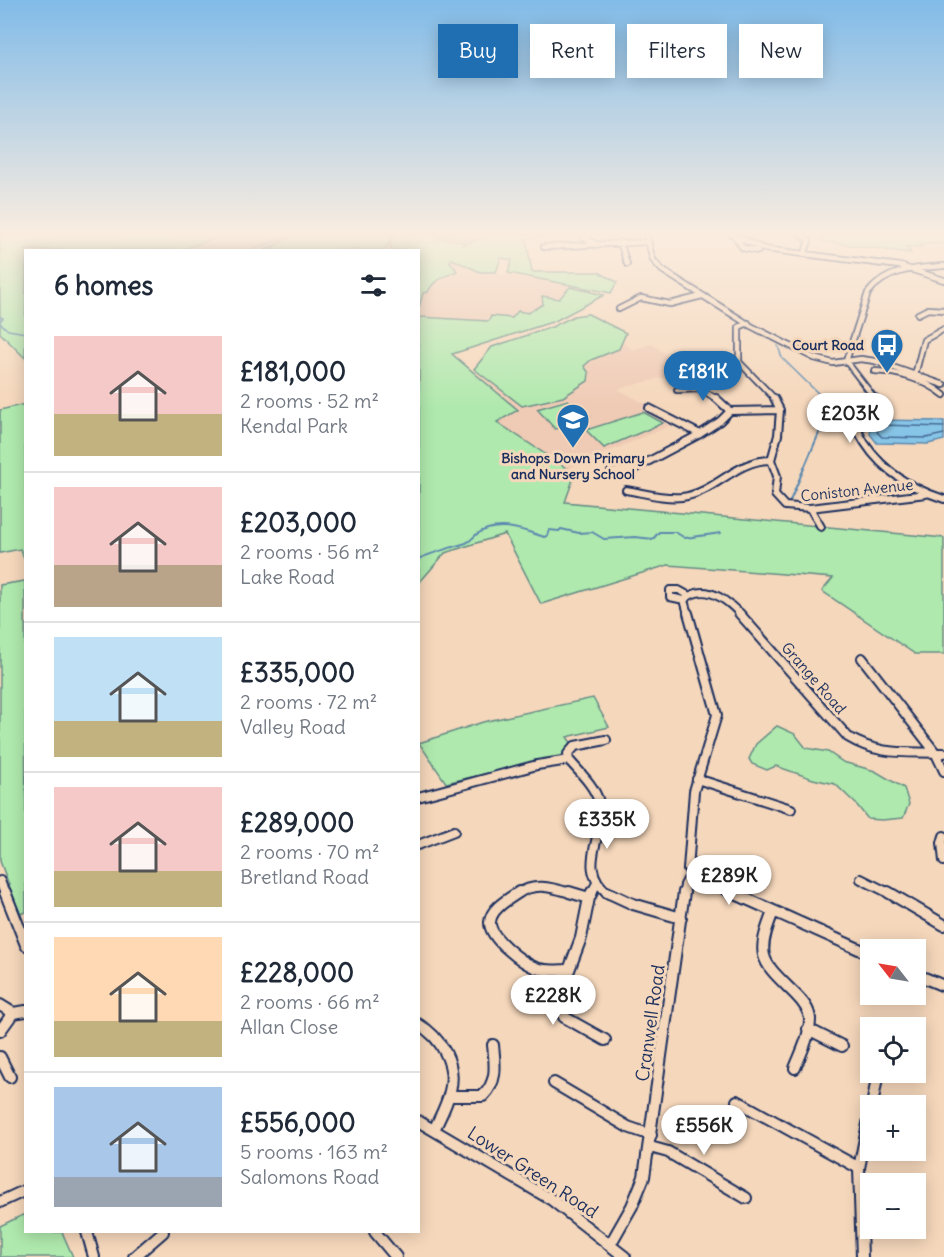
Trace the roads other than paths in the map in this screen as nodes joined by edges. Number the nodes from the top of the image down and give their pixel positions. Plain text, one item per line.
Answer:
1 (697, 293) edge
2 (869, 293) edge
3 (702, 296) junction
4 (619, 309) dead end
5 (944, 310) edge
6 (918, 314) dead end
7 (748, 323) junction
8 (944, 329) edge
9 (846, 362) junction
10 (874, 371) dead end
11 (915, 375) junction
12 (925, 382) junction
13 (943, 385) edge
14 (677, 390) dead end
15 (944, 395) edge
16 (649, 408) dead end
17 (780, 410) junction
18 (730, 411) junction
19 (700, 434) junction
20 (771, 460) junction
21 (611, 472) dead end
22 (627, 490) dead end
23 (926, 494) junction
24 (944, 499) edge
25 (810, 508) junction
26 (821, 527) dead end
27 (862, 658) dead end
28 (606, 740) dead end
29 (940, 752) edge
30 (569, 760) junction
31 (944, 771) edge
32 (697, 779) junction
33 (420, 796) edge
34 (791, 809) dead end
35 (453, 831) dead end
36 (944, 836) edge
37 (420, 844) edge
38 (944, 861) edge
39 (692, 872) junction
40 (861, 879) dead end
41 (0, 881) edge
42 (597, 883) junction
43 (589, 898) junction
44 (772, 912) junction
45 (681, 918) junction
46 (944, 924) edge
47 (24, 940) edge
48 (860, 950) edge
49 (565, 970) junction
50 (926, 979) edge
51 (944, 986) edge
52 (0, 1005) edge
53 (24, 1011) edge
54 (13, 1013) junction
55 (420, 1025) edge
56 (808, 1029) junction
57 (0, 1031) edge
58 (605, 1040) dead end
59 (493, 1045) dead end
60 (842, 1046) dead end
61 (0, 1057) edge
62 (795, 1068) dead end
63 (10, 1077) dead end
64 (554, 1083) dead end
65 (449, 1096) junction
66 (737, 1101) dead end
67 (420, 1122) edge
68 (434, 1130) junction
69 (650, 1141) junction
70 (860, 1161) edge
71 (859, 1168) junction
72 (24, 1191) edge
73 (746, 1198) dead end
74 (0, 1202) edge
75 (87, 1233) edge
76 (162, 1233) edge
77 (376, 1233) edge
78 (611, 1243) junction
79 (94, 1257) edge
80 (134, 1257) edge
81 (396, 1257) edge
82 (625, 1257) edge
83 (862, 1257) edge

1 - 3 street
2 - 9 street
3 - 4 street
3 - 7 street
5 - 6 street
7 - 9 street
7 - 17 street
8 - 11 street
9 - 11 street
9 - 23 street
10 - 12 street
11 - 12 street
12 - 13 street
12 - 15 street
14 - 18 street
16 - 19 street
17 - 18 street
17 - 20 street, Coniston Avenue
18 - 19 street
19 - 21 street
20 - 22 street
20 - 25 street, Coniston Avenue
23 - 24 street
23 - 25 street, Coniston Avenue
25 - 26 street
27 - 29 street
28 - 30 street
29 - 31 street
29 - 32 street, Grange Road
30 - 33 street
30 - 42 street
32 - 34 street
32 - 39 street, Grange Road
35 - 37 street
36 - 38 street
39 - 44 street
39 - 45 street, Cranwell Road
40 - 46 street
41 - 47 street
42 - 43 street
42 - 45 street
43 - 49 street
43 - 49 street
44 - 48 street
44 - 56 street
45 - 69 street, Cranwell Road
49 - 58 street
50 - 51 street
52 - 54 street
53 - 54 street
54 - 57 street
55 - 65 street
56 - 60 street
56 - 62 street
59 - 65 street
61 - 63 street
64 - 69 street
65 - 68 street
66 - 71 street
67 - 68 street, Lower Green Road
68 - 78 street, Lower Green Road
69 - 73 street
69 - 78 street, Cranwell Road
70 - 71 street
71 - 83 street
72 - 74 street
75 - 79 street
76 - 80 street
77 - 81 street
78 - 82 street, Lower Green Road

